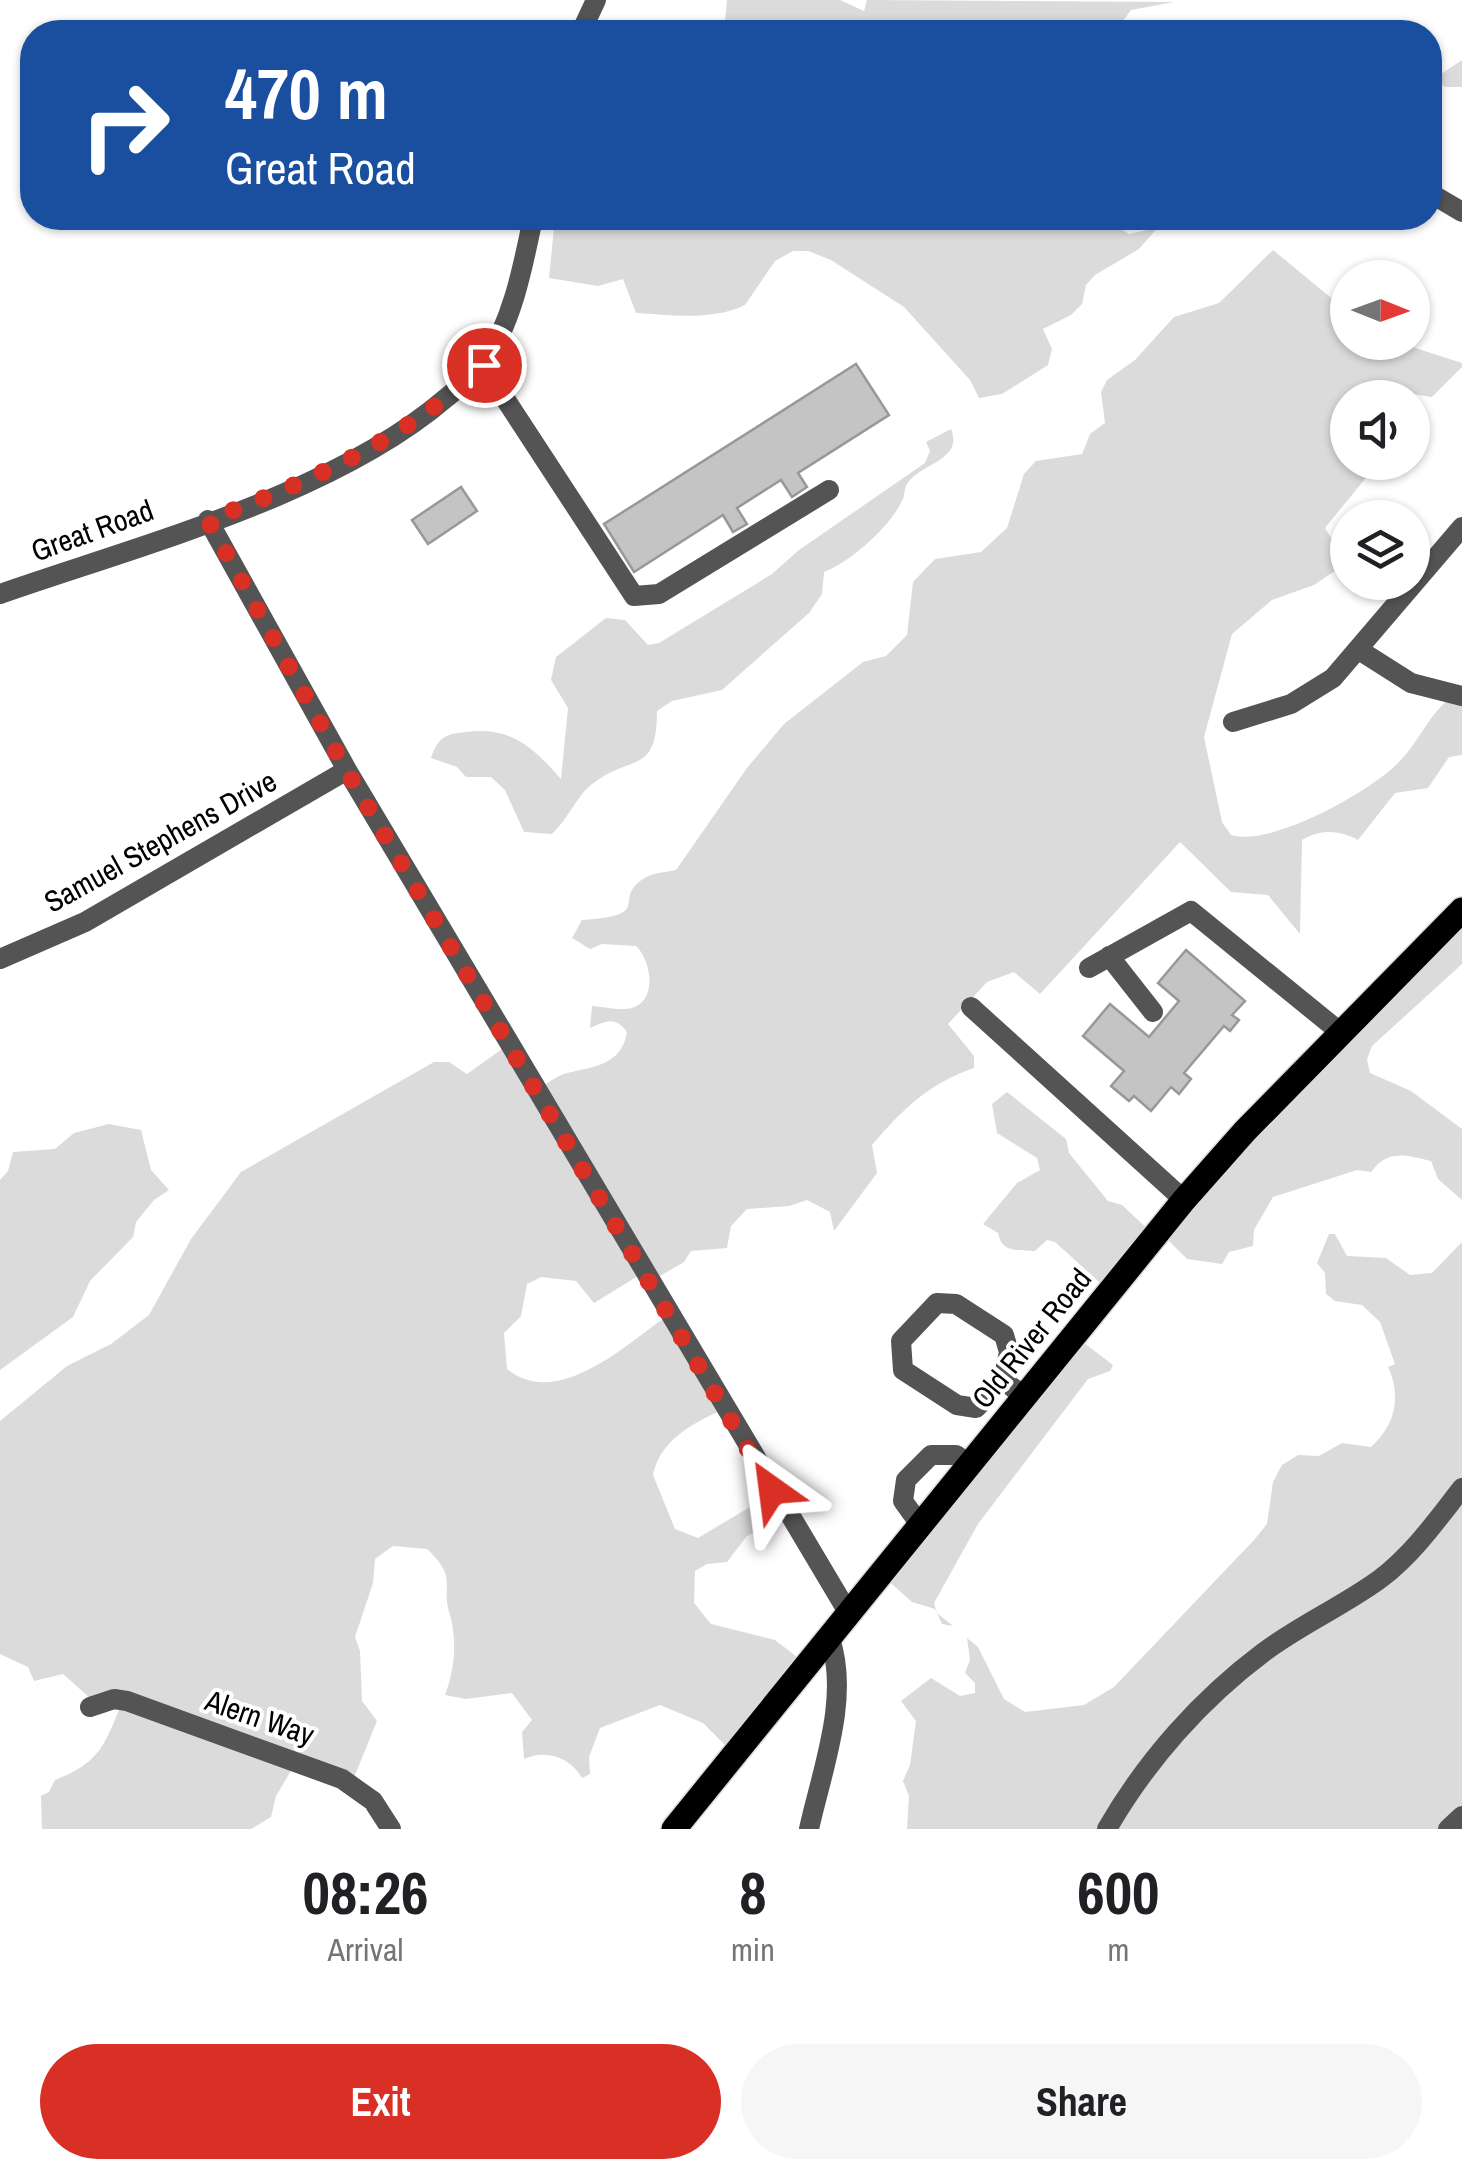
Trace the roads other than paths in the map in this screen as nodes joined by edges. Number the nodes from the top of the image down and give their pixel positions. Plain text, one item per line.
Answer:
1 (530, 230) edge
2 (484, 365) junction
3 (829, 490) dead end
4 (208, 520) junction
5 (1462, 527) edge
6 (0, 594) edge
7 (1359, 650) junction
8 (1462, 696) edge
9 (1232, 722) dead end
10 (346, 770) junction
11 (1462, 910) edge
12 (1109, 956) junction
13 (0, 959) edge
14 (1089, 968) dead end
15 (972, 1007) dead end
16 (1153, 1012) dead end
17 (1340, 1032) junction
18 (1184, 1200) junction
19 (1002, 1380) junction
20 (1024, 1397) junction
21 (970, 1465) junction
22 (1462, 1488) edge
23 (921, 1526) junction
24 (849, 1614) junction
25 (830, 1639) junction
26 (90, 1707) dead end
27 (1462, 1816) edge
28 (391, 1829) edge
29 (674, 1829) edge
30 (809, 1829) edge
31 (1108, 1829) edge
32 (1448, 1829) edge

1 - 2 street, Great Road
2 - 3 street
2 - 4 street, Great Road
4 - 6 street, Great Road
4 - 10 street
5 - 7 street
7 - 8 street
7 - 9 street
10 - 13 street, Samuel Stephens Drive
10 - 24 street
11 - 17 main road, Old River Road
12 - 14 street
12 - 16 street
12 - 17 street
15 - 18 street
17 - 18 main road, Old River Road
18 - 20 main road, Old River Road
19 - 19 street
19 - 20 street
20 - 21 main road, Old River Road
21 - 23 main road, Old River Road
21 - 23 street
22 - 31 street
23 - 24 main road, Old River Road
24 - 25 main road, Old River Road
25 - 29 main road, Old River Road
25 - 30 street
26 - 28 street, Alern Way
27 - 32 street

